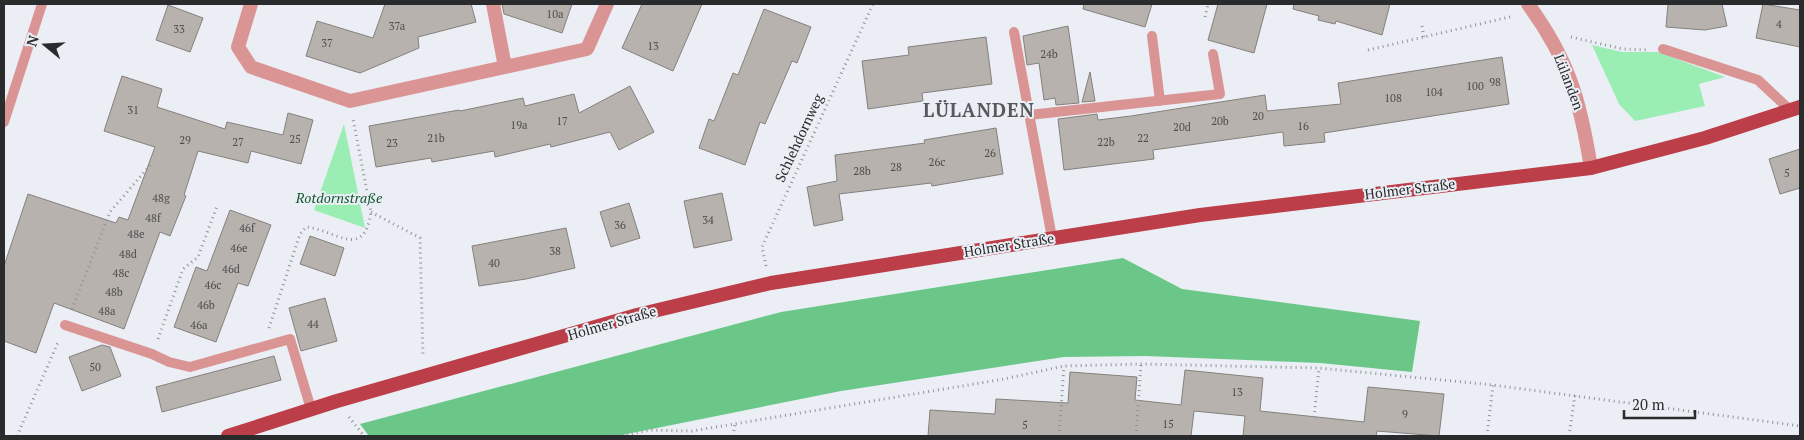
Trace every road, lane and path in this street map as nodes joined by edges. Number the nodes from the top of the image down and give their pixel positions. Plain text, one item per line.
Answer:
1 (42, 4) edge
2 (251, 4) edge
3 (492, 4) edge
4 (607, 4) edge
5 (873, 4) edge
6 (1208, 4) edge
7 (1531, 8) edge
8 (1205, 17) dead end
9 (1422, 26) dead end
10 (1014, 32) dead end
11 (1549, 32) junction
12 (1152, 36) dead end
13 (1424, 37) junction
14 (1664, 49) joint
15 (1368, 50) dead end
16 (1213, 54) dead end
17 (505, 67) junction
18 (350, 101) junction
19 (1160, 101) junction
20 (1795, 109) edge
21 (1029, 116) junction
22 (4, 122) edge
23 (152, 163) dead end
24 (1591, 168) junction
25 (217, 206) dead end
26 (371, 212) junction
27 (1052, 238) junction
28 (771, 283) junction
29 (65, 325) junction
30 (264, 346) junction
31 (152, 354) junction
32 (1141, 364) junction
33 (1064, 366) junction
34 (1319, 368) junction
35 (424, 377) junction
36 (1493, 386) junction
37 (1575, 396) junction
38 (311, 409) junction
39 (1314, 416) dead end
40 (735, 424) junction
41 (1800, 426) edge
42 (650, 430) junction
43 (18, 436) edge
44 (228, 436) edge
45 (622, 436) edge
46 (649, 436) edge
47 (733, 436) edge
48 (1059, 436) edge
49 (1136, 436) edge
50 (1487, 436) edge
51 (1569, 436) edge

1 - 22 lane
2 - 18 street
3 - 17 street
4 - 17 street
5 - 28 path, Schlehdornweg
6 - 8 path
7 - 11 street, Lülanden
7 - 13 path
9 - 13 path
10 - 21 lane
11 - 14 path
11 - 24 street, Lülanden
12 - 19 lane
13 - 15 path
14 - 20 lane
16 - 19 lane
17 - 18 street
18 - 26 path
19 - 21 lane
20 - 24 main road, Holmer Straße
21 - 27 lane
23 - 29 path
24 - 27 main road, Holmer Straße
25 - 31 path
26 - 30 path
26 - 35 path
27 - 28 main road, Holmer Straße
28 - 35 main road, Holmer Straße
29 - 31 lane
29 - 43 path
30 - 31 lane
30 - 38 lane
32 - 33 path
32 - 34 path
32 - 49 path
33 - 40 path
33 - 48 path
34 - 36 path
34 - 39 path
35 - 38 main road, Holmer Straße
36 - 37 path
36 - 50 path
37 - 41 path
37 - 51 path
38 - 44 main road, Holmer Straße
40 - 42 path
40 - 47 path
42 - 45 path
42 - 46 path

